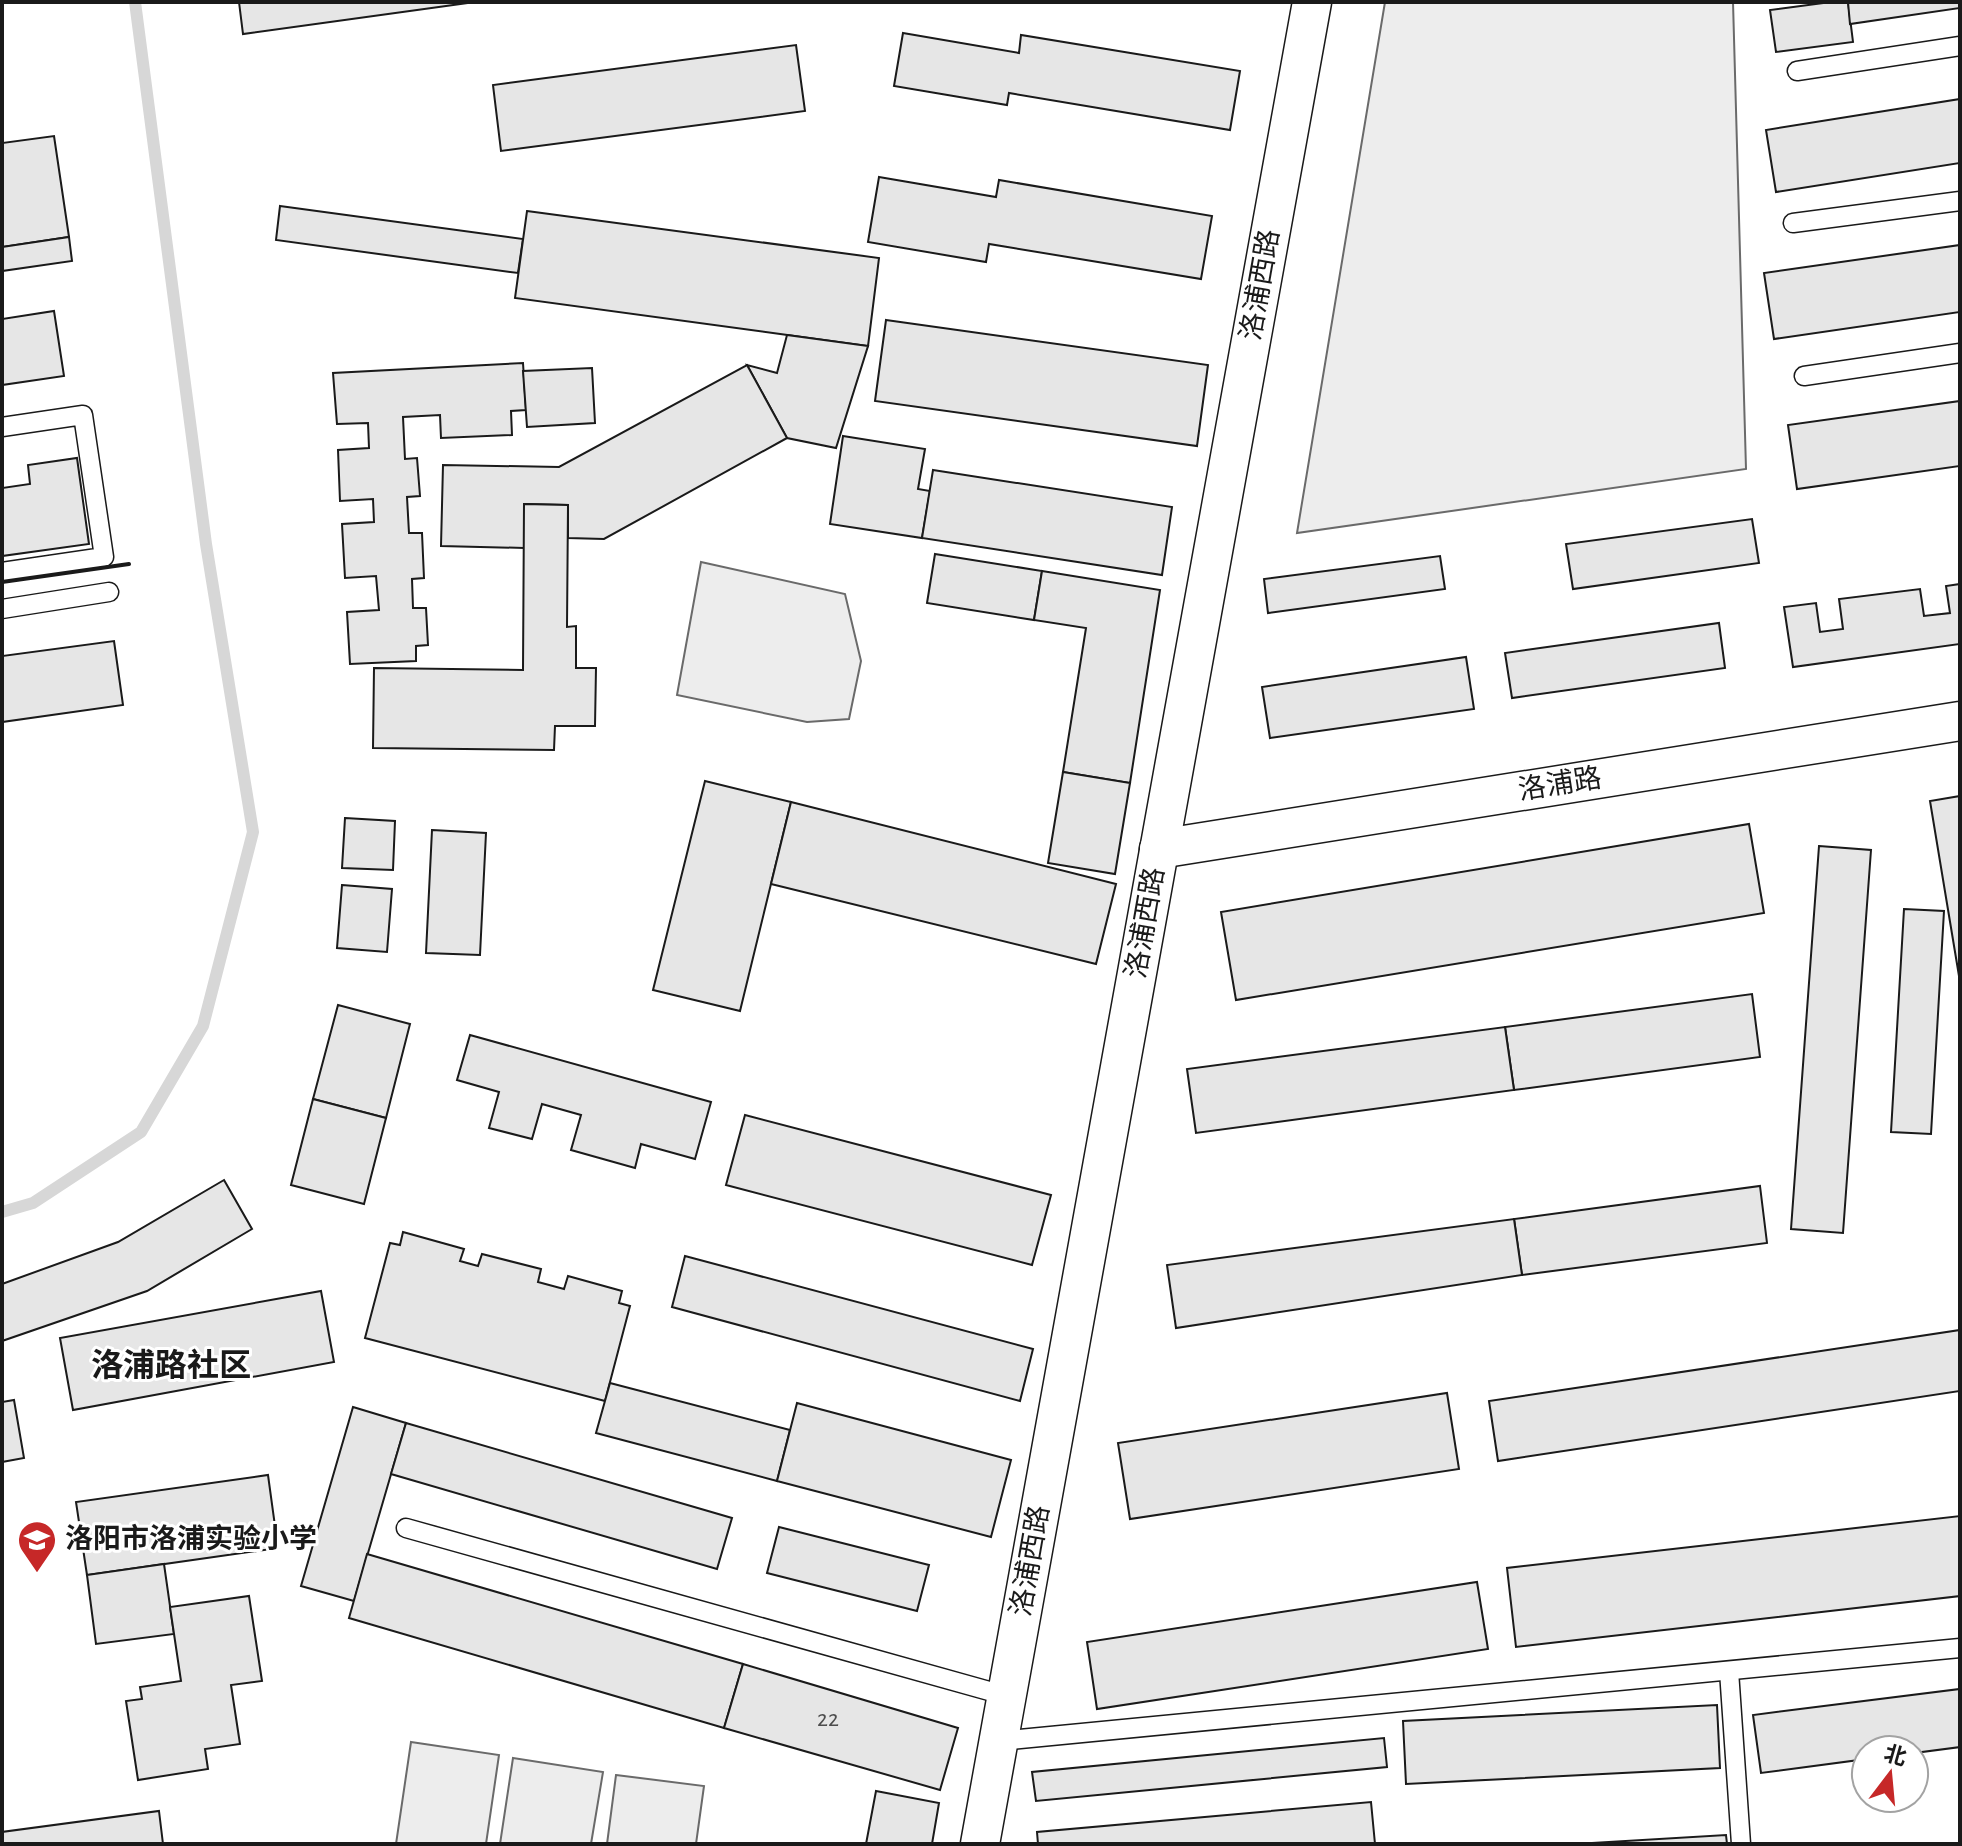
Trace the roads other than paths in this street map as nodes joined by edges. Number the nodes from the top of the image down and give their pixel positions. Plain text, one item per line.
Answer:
1 (1312, 2) edge
2 (1960, 46) edge
3 (1797, 71) dead end
4 (1960, 201) edge
5 (1793, 223) dead end
6 (1960, 353) edge
7 (1804, 376) dead end
8 (2, 427) edge
9 (2, 572) edge
10 (109, 592) dead end
11 (2, 609) edge
12 (1960, 721) edge
13 (1159, 849) junction
14 (406, 1528) dead end
15 (1960, 1648) edge
16 (1729, 1671) junction
17 (1007, 1696) junction
18 (999, 1741) junction
19 (980, 1844) edge
20 (1741, 1844) edge

1 - 13 street, 洛浦西路
2 - 3 lane
4 - 5 lane
6 - 7 lane
8 - 9 lane
10 - 11 lane
12 - 13 street, 洛浦路
13 - 17 street, 洛浦西路
14 - 17 lane
15 - 16 lane
16 - 18 lane
16 - 20 lane
17 - 18 street, 洛浦西路
18 - 19 street, 洛浦西路

